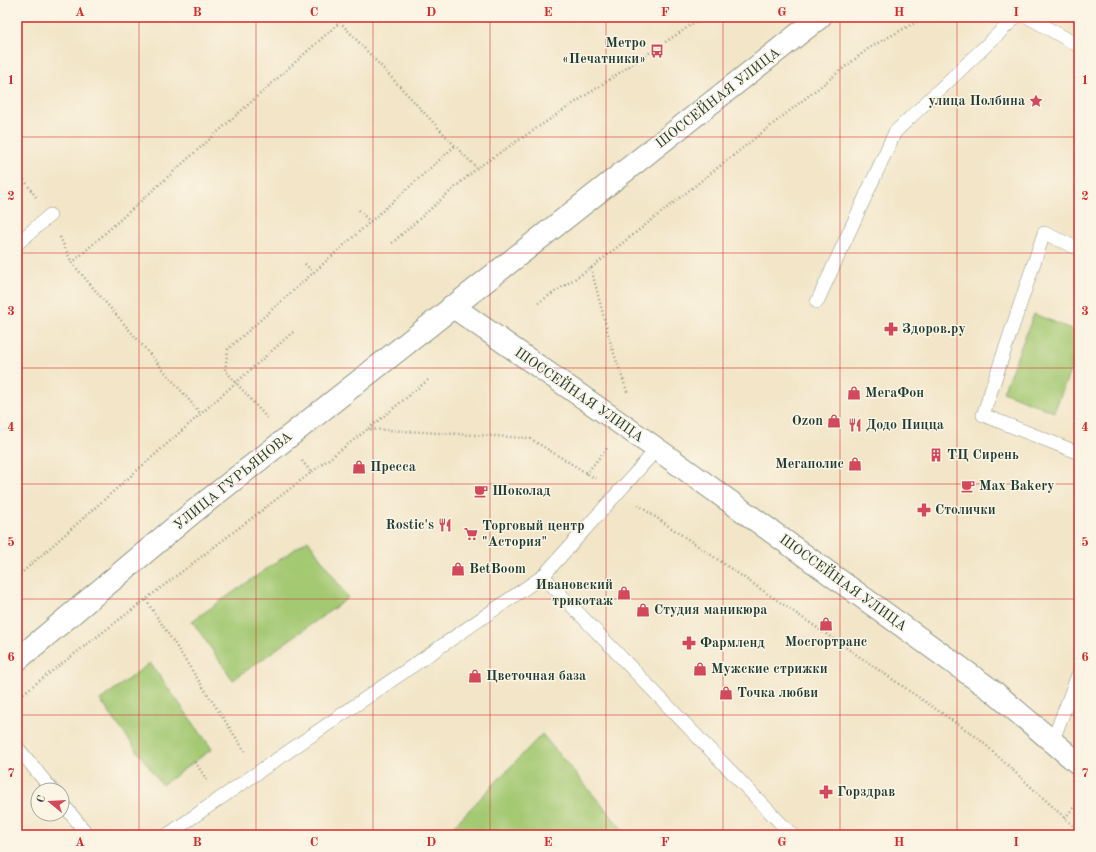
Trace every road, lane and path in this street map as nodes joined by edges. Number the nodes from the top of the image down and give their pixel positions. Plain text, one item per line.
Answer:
1 (703, 17) edge
2 (820, 17) edge
3 (925, 17) edge
4 (1016, 17) edge
5 (1028, 17) edge
6 (1079, 46) edge
7 (455, 146) junction
8 (477, 168) junction
9 (359, 210) dead end
10 (50, 215) dead end
11 (369, 221) junction
12 (392, 243) dead end
13 (17, 244) edge
14 (1079, 249) edge
15 (305, 264) dead end
16 (313, 272) junction
17 (816, 302) dead end
18 (538, 303) dead end
19 (452, 306) junction
20 (293, 332) dead end
21 (428, 380) dead end
22 (237, 383) junction
23 (201, 414) junction
24 (368, 429) junction
25 (657, 449) junction
26 (1079, 453) edge
27 (619, 492) junction
28 (543, 576) junction
29 (17, 577) edge
30 (146, 600) junction
31 (17, 660) edge
32 (1079, 672) edge
33 (17, 698) edge
34 (1052, 740) junction
35 (17, 747) edge
36 (1079, 764) edge
37 (258, 772) junction
38 (45, 782) edge
39 (1079, 801) edge
40 (70, 813) edge
41 (1065, 818) junction
42 (1079, 831) edge
43 (88, 835) edge
44 (167, 835) edge
45 (792, 835) edge

1 - 8 path
2 - 19 main road, ШОССЕЙНАЯ УЛИЦА
3 - 18 path
4 - 17 lane
5 - 6 lane
7 - 8 path
7 - 11 path
7 - 23 path
8 - 12 path
9 - 11 path
10 - 13 lane
11 - 16 path
14 - 26 lane
15 - 16 path
16 - 22 path
19 - 25 main road, ШОССЕЙНАЯ УЛИЦА
19 - 31 main road, УЛИЦА ГУРЬЯНОВА
20 - 22 path
21 - 24 path
22 - 23 path
23 - 29 path
24 - 27 path
24 - 30 path
25 - 27 lane
25 - 34 main road, ШОССЕЙНАЯ УЛИЦА
27 - 28 lane
27 - 41 path
28 - 37 lane
28 - 45 lane
30 - 33 path
30 - 37 path
32 - 34 lane
34 - 36 main road, ШОССЕЙНАЯ УЛИЦА
35 - 38 lane
37 - 44 lane
39 - 41 path
40 - 43 lane
41 - 42 path

